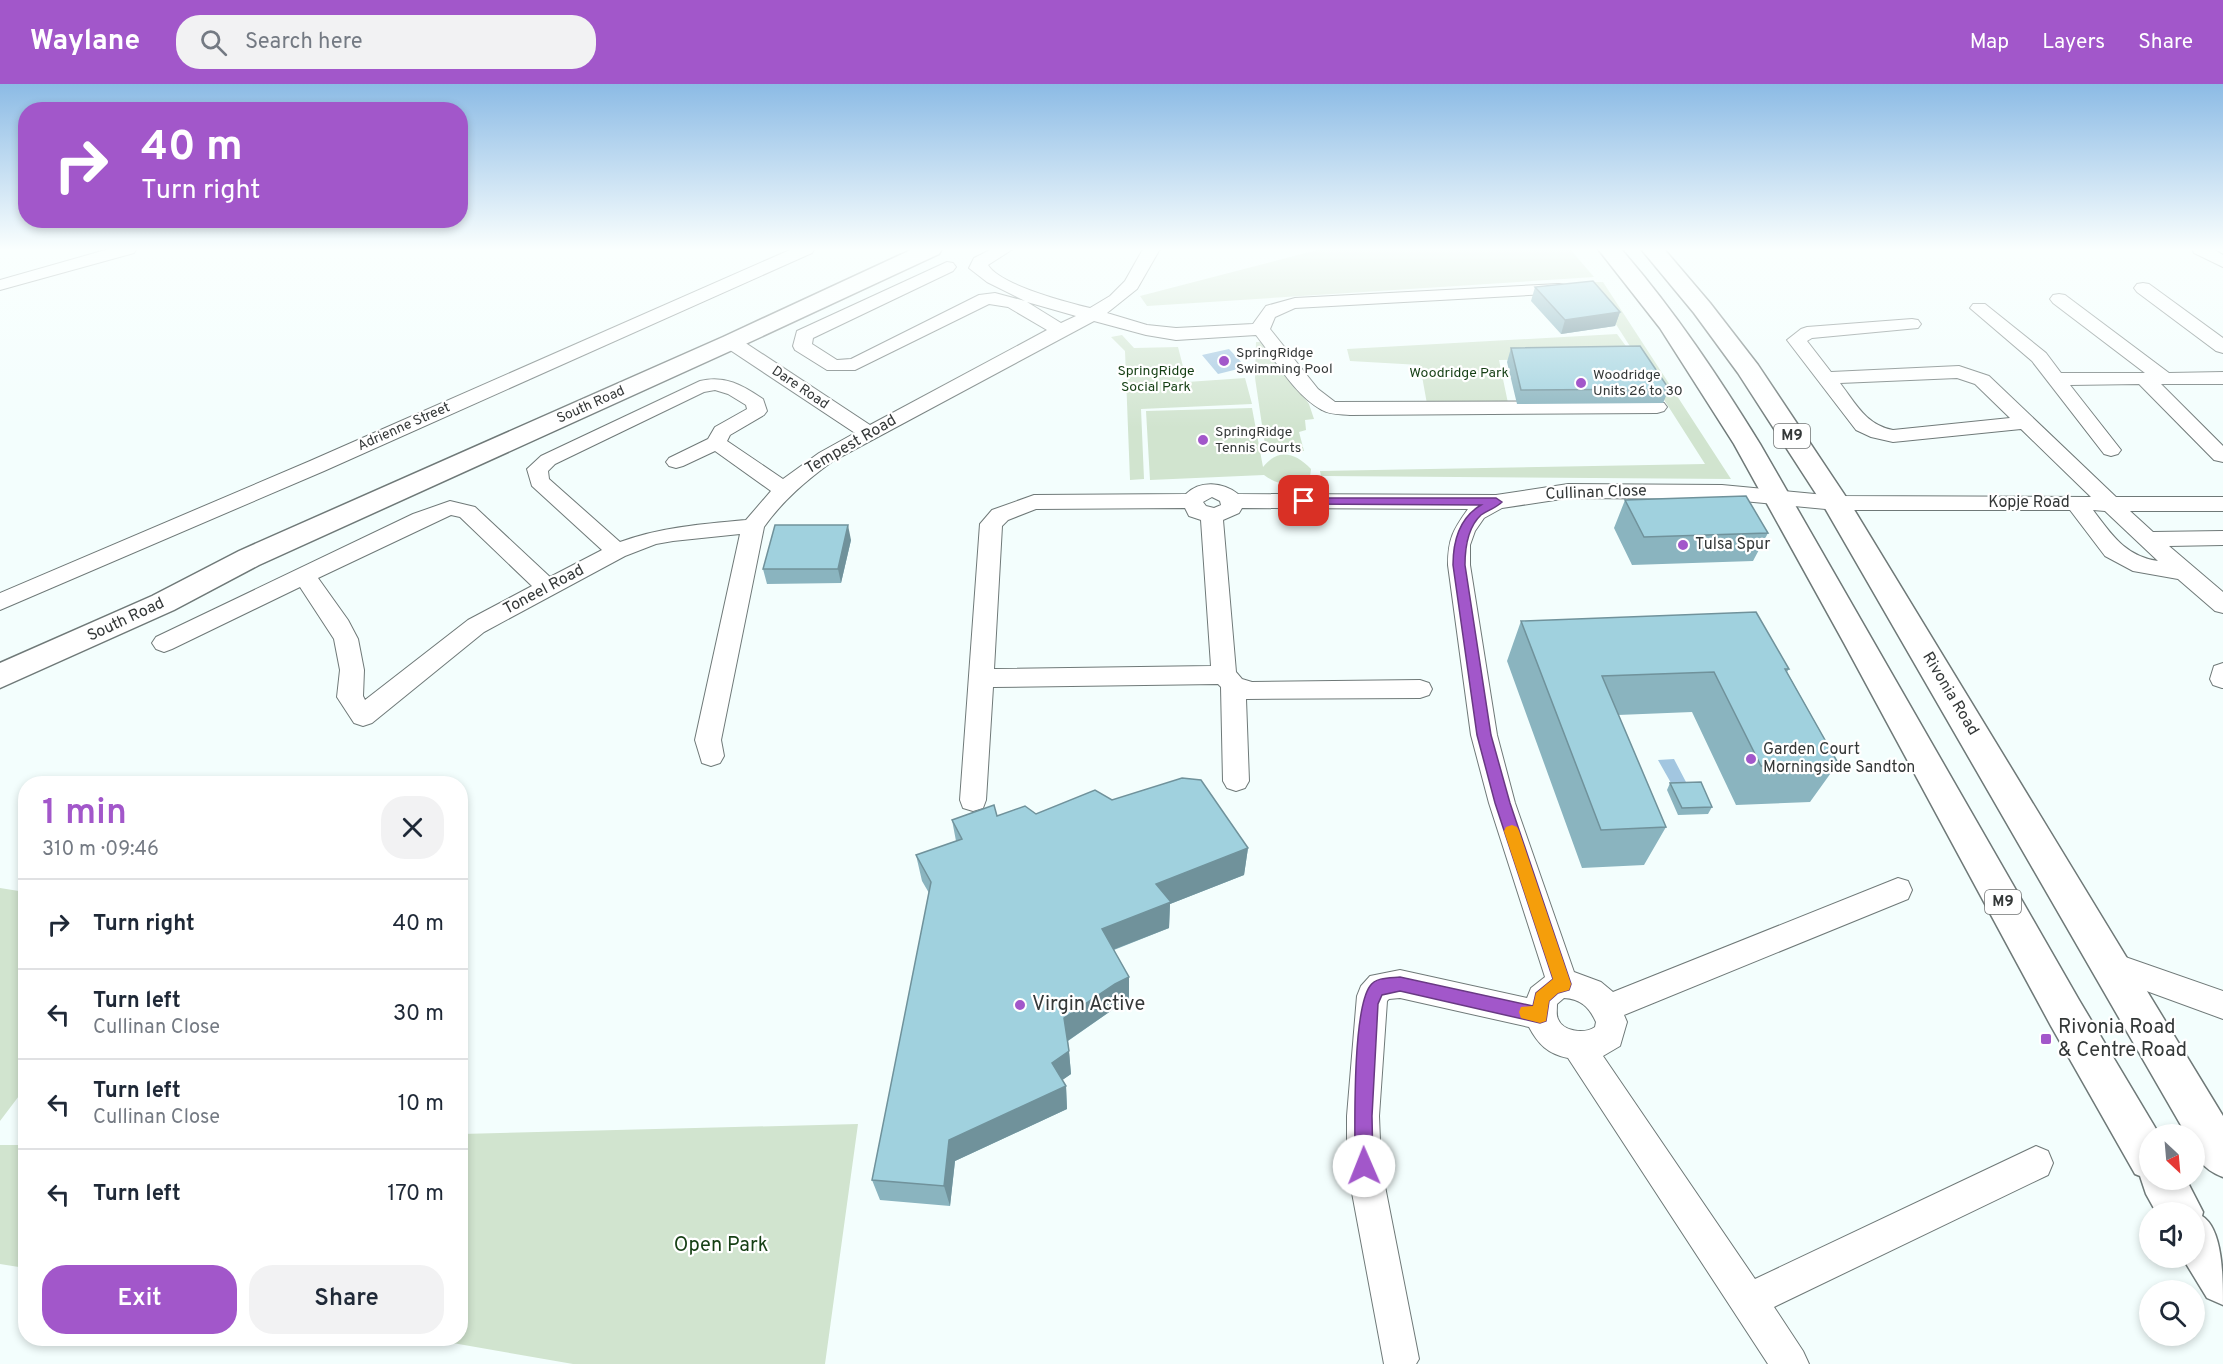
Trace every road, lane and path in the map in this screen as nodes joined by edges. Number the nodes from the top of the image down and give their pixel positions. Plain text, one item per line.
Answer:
1 (671, 309) edge
2 (813, 309) edge
3 (850, 309) edge
4 (964, 309) edge
5 (1023, 309) edge
6 (1071, 309) edge
7 (1102, 309) edge
8 (1276, 309) edge
9 (1657, 309) edge
10 (1702, 309) edge
11 (1980, 309) edge
12 (2072, 309) edge
13 (2171, 309) edge
14 (1093, 315) junction
15 (1912, 324) dead end
16 (1261, 329) junction
17 (1060, 330) junction
18 (731, 342) junction
19 (2223, 347) edge
20 (1825, 378) junction
21 (2155, 378) junction
22 (2223, 378) edge
23 (2056, 379) junction
24 (1657, 407) dead end
25 (2027, 422) junction
26 (868, 433) junction
27 (716, 443) junction
28 (2111, 450) dead end
29 (2221, 456) dead end
30 (676, 462) dead end
31 (783, 489) junction
32 (1778, 498) junction
33 (1192, 501) junction
34 (1232, 501) junction
35 (1496, 502) junction
36 (1836, 503) junction
37 (2076, 503) junction
38 (2110, 503) junction
39 (2223, 504) edge
40 (1212, 515) junction
41 (753, 526) junction
42 (2223, 538) edge
43 (2147, 539) junction
44 (617, 551) junction
45 (249, 558) junction
46 (2186, 572) junction
47 (305, 576) junction
48 (548, 588) junction
49 (0, 602) edge
50 (2223, 604) edge
51 (164, 643) dead end
52 (0, 657) edge
53 (0, 676) edge
54 (981, 678) junction
55 (1228, 680) junction
56 (1420, 690) dead end
57 (711, 756) dead end
58 (1236, 781) dead end
59 (973, 800) dead end
60 (1898, 890) dead end
61 (2111, 965) junction
62 (1563, 984) junction
63 (2223, 1005) edge
64 (1607, 1008) junction
65 (1540, 1015) junction
66 (1579, 1048) junction
67 (2139, 1141) edge
68 (2223, 1156) edge
69 (2036, 1163) dead end
70 (2205, 1252) edge
71 (2223, 1282) edge
72 (1748, 1301) junction
73 (1400, 1359) dead end
74 (1790, 1364) edge

1 - 49 street, Adrienne Street
2 - 18 main road, South Road
3 - 4 street
5 - 17 street
6 - 14 street
7 - 14 street, Tempest Road
8 - 16 street
9 - 32 main road, M9
10 - 36 main road, Rivonia Road / M9
11 - 23 street
12 - 21 street
13 - 19 street
14 - 16 street
14 - 17 street, Tempest Road
15 - 20 street
16 - 24 street
17 - 26 street, Tempest Road
18 - 26 street, Dare Road
18 - 45 main road, South Road
20 - 25 street
20 - 25 street
21 - 22 street
21 - 23 street
21 - 29 street
23 - 28 street
25 - 38 street
26 - 31 street, Tempest Road
27 - 30 street
27 - 31 street
27 - 44 street
31 - 41 street, Tempest Road
32 - 35 street, Cullinan Close
32 - 36 street, Cullinan Close
32 - 67 main road, M9
33 - 34 street
33 - 40 street
33 - 54 street
34 - 35 street
34 - 40 street
35 - 62 street, Cullinan Close
36 - 37 street, Kopje Road
36 - 61 main road, Rivonia Road / M9
37 - 38 street, Kopje Road
37 - 46 street
38 - 39 street, Kopje Road
38 - 43 street
40 - 55 street
41 - 44 street, Toneel Road
41 - 57 street, Tempest Road
42 - 43 street
43 - 46 street
44 - 48 street, Toneel Road
45 - 52 main road, South Road
45 - 53 main road, South Road
46 - 50 street
47 - 48 street
47 - 48 street, Toneel Road
47 - 51 street
54 - 55 street
54 - 59 street
55 - 56 street
55 - 58 street
60 - 64 street
61 - 63 street
61 - 68 main road, Rivonia Road / M9
62 - 64 street
62 - 65 street
64 - 66 street
65 - 66 street
65 - 73 street
66 - 72 street
69 - 72 street
70 - 71 main road
72 - 74 street

